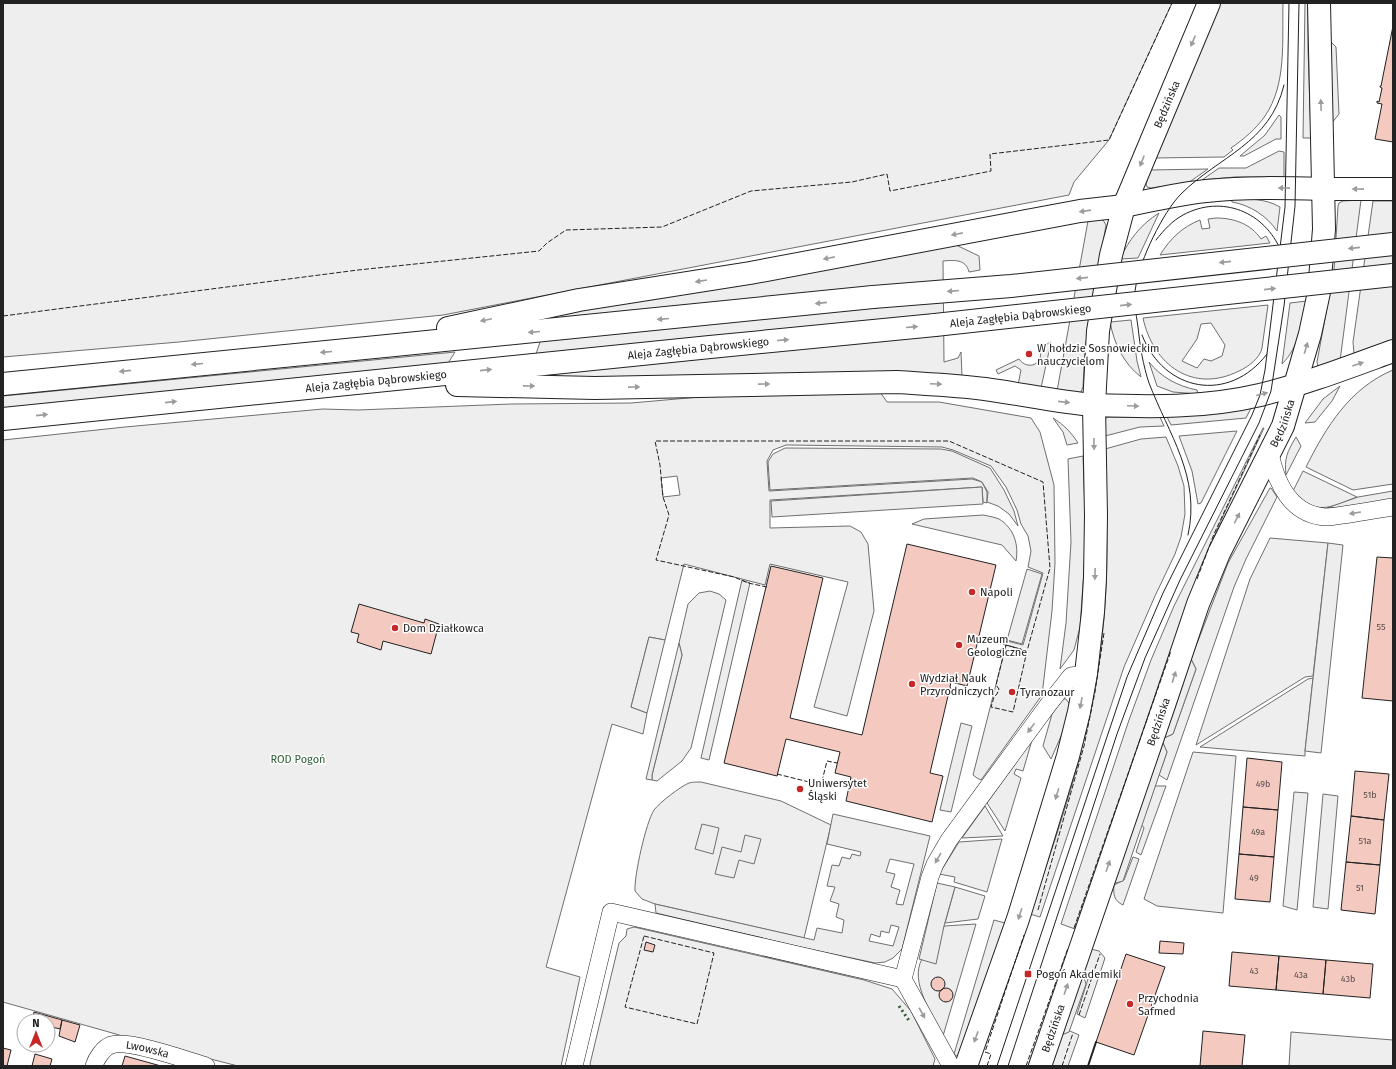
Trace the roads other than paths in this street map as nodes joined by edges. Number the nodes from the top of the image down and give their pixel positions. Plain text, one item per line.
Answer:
1 (1209, 3) edge
2 (1319, 3) edge
3 (1323, 189) junction
4 (1393, 190) edge
5 (1124, 206) junction
6 (1393, 244) edge
7 (1393, 275) edge
8 (365, 348) junction
9 (1393, 351) edge
10 (364, 383) junction
11 (3, 384) edge
12 (1295, 385) junction
13 (1094, 405) junction
14 (3, 419) edge
15 (1270, 453) junction
16 (1393, 507) edge
17 (1086, 674) junction
18 (903, 978) junction
19 (94, 1066) edge
20 (206, 1066) edge
21 (574, 1066) edge
22 (951, 1066) edge
23 (966, 1066) edge
24 (1040, 1066) edge

1 -> 5 main road, Będzińska
3 -> 2 main road, Będzińska
4 -> 3 main road
3 -> 5 main road
12 -> 3 main road, Będzińska
5 -> 8 main road
5 - 13 main road, Będzińska
6 -> 8 main road, bridge
10 -> 7 main road, Aleja Zagłębia Dąbrowskiego, bridge
8 -> 11 main road
12 -> 9 main road
10 -> 13 main road
14 -> 10 main road, Aleja Zagłębia Dąbrowskiego
13 -> 12 main road, Będzińska
12 - 15 main road, Będzińska
13 -> 17 main road, Będzińska
16 -> 15 street
24 -> 15 main road, Będzińska
17 -> 18 street
17 -> 23 main road, Będzińska
18 - 21 street
18 -> 22 street
19 - 20 street, Lwowska

